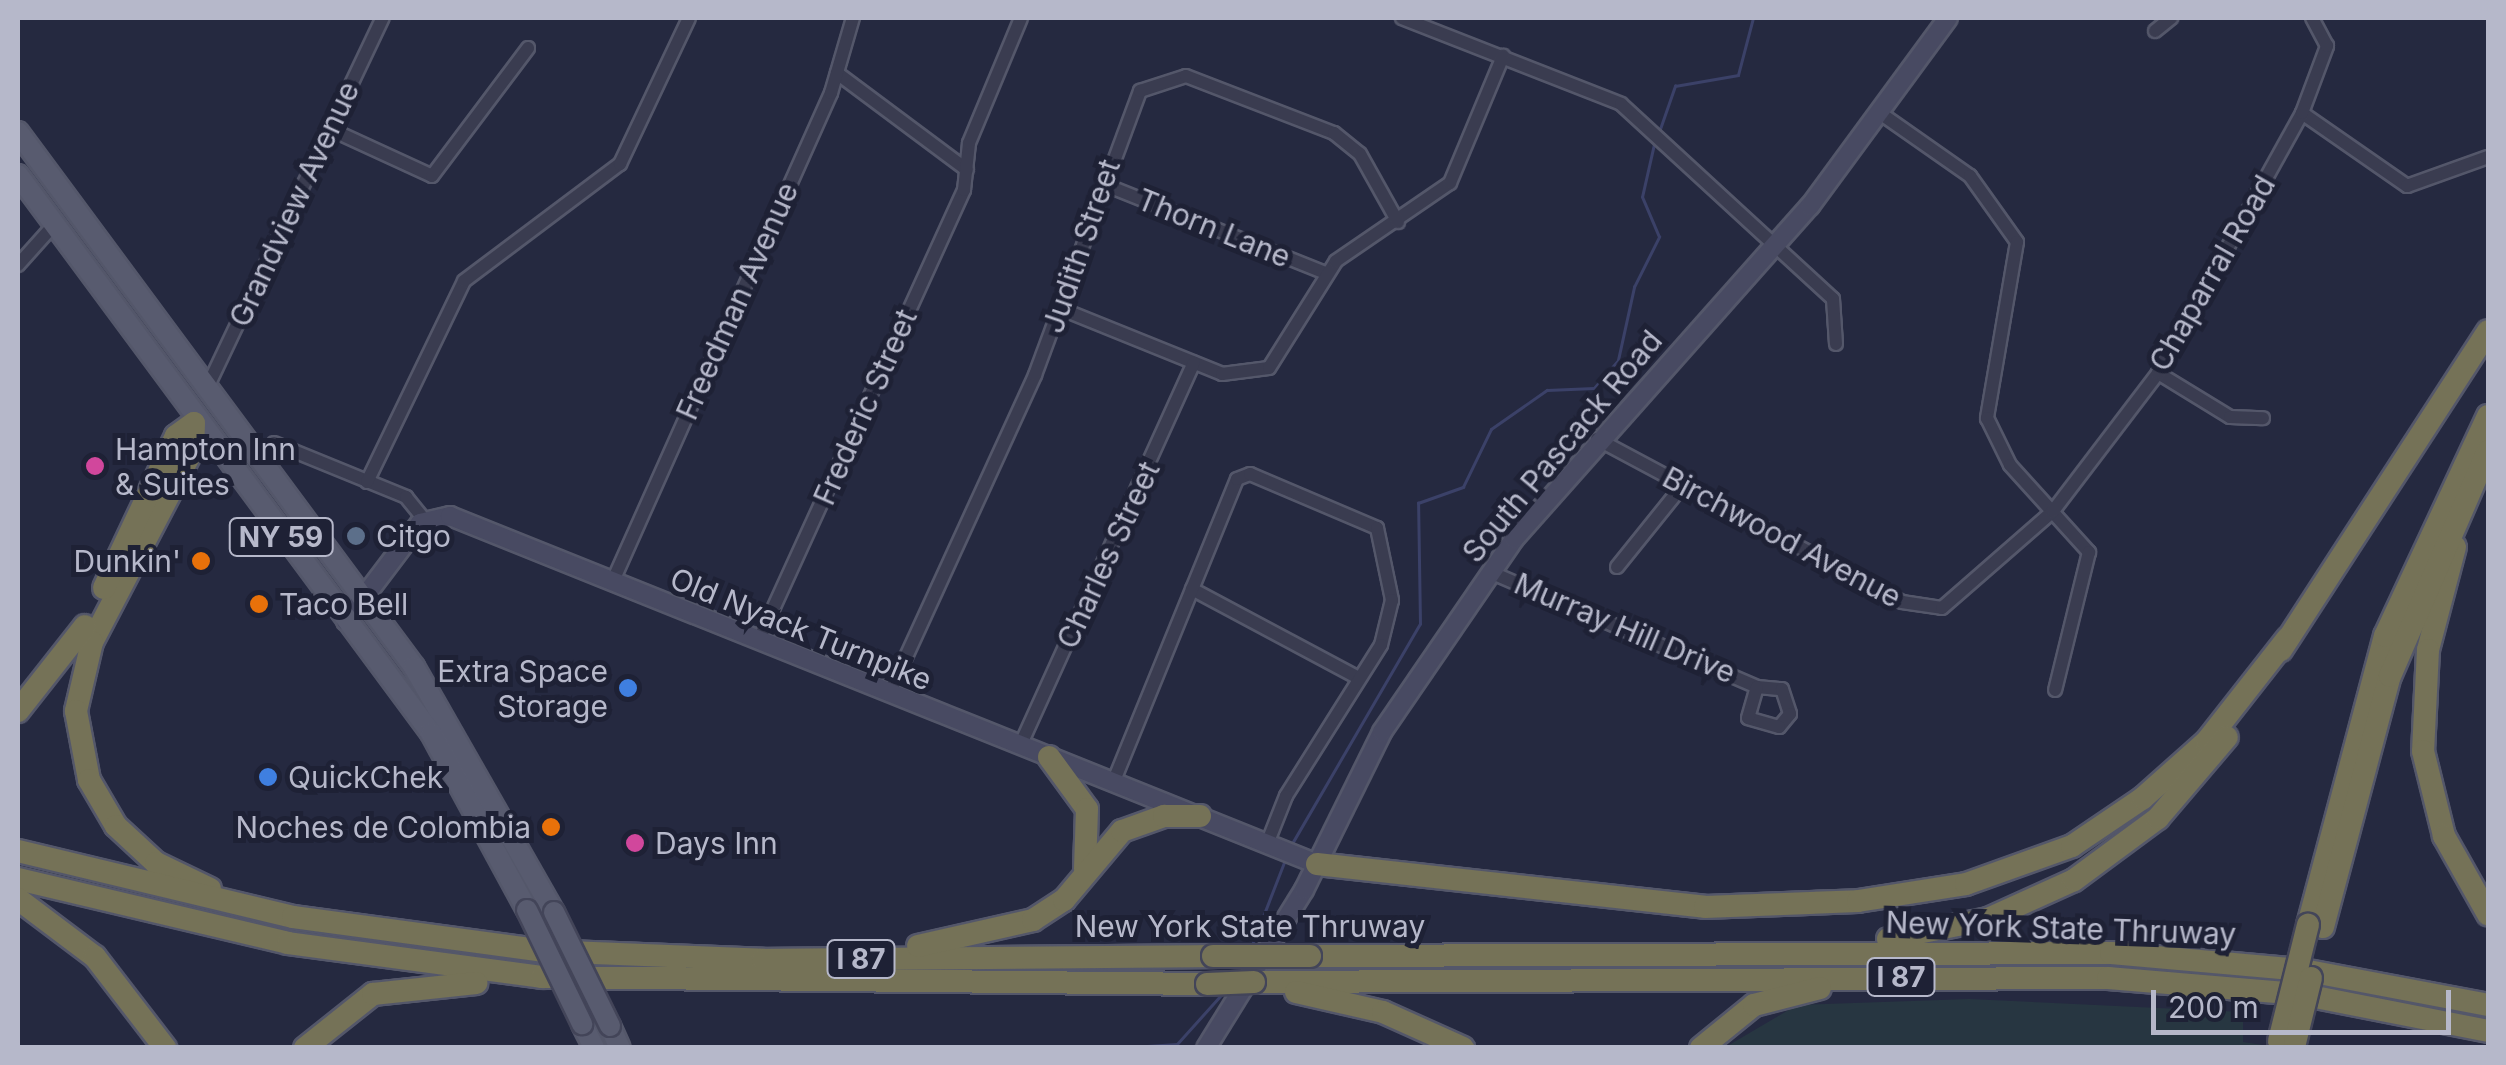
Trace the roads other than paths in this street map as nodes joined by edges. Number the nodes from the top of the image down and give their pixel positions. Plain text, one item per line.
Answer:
1 (383, 18) edge
2 (689, 18) edge
3 (853, 18) edge
4 (1021, 18) edge
5 (1402, 18) edge
6 (1948, 18) edge
7 (2171, 18) edge
8 (2312, 18) edge
9 (2155, 31) dead end
10 (528, 48) dead end
11 (1503, 56) junction
12 (837, 73) junction
13 (1880, 113) junction
14 (2302, 114) junction
15 (330, 129) junction
16 (18, 132) edge
17 (2488, 157) edge
18 (968, 170) junction
19 (18, 175) edge
20 (1103, 184) junction
21 (1398, 222) junction
22 (53, 226) junction
23 (1776, 244) junction
24 (18, 264) edge
25 (1326, 272) junction
26 (1059, 308) junction
27 (2488, 331) edge
28 (1836, 344) dead end
29 (1194, 363) junction
30 (2158, 372) junction
31 (206, 390) junction
32 (2488, 416) edge
33 (2263, 418) dead end
34 (194, 423) junction
35 (1597, 440) junction
36 (274, 443) dead end
37 (2488, 451) edge
38 (2488, 470) edge
39 (367, 482) junction
40 (1683, 485) junction
41 (2053, 511) junction
42 (424, 520) junction
43 (2012, 547) joint
44 (1617, 567) dead end
45 (1490, 572) junction
46 (612, 583) junction
47 (1192, 590) junction
48 (365, 601) junction
49 (346, 621) junction
50 (2288, 639) junction
51 (758, 642) junction
52 (1358, 678) junction
53 (1757, 687) dead end
54 (2055, 690) dead end
55 (889, 694) junction
56 (18, 711) edge
57 (1020, 746) junction
58 (1049, 758) junction
59 (1114, 782) junction
60 (1200, 816) junction
61 (18, 852) edge
62 (1290, 853) junction
63 (18, 879) edge
64 (1072, 891) junction
65 (18, 899) edge
66 (2488, 914) edge
67 (328, 924) junction
68 (2315, 926) junction
69 (1770, 952) junction
70 (727, 960) junction
71 (1879, 977) junction
72 (651, 983) junction
73 (1309, 988) junction
74 (2488, 1004) edge
75 (2488, 1031) edge
76 (2287, 1045) edge
77 (165, 1048) edge
78 (305, 1048) edge
79 (594, 1048) edge
80 (620, 1048) edge
81 (1206, 1048) edge
82 (1463, 1048) edge
83 (1701, 1048) edge

1 - 15 street, Grandview Avenue
2 - 39 street
3 - 12 street, Freedman Avenue
4 - 18 street, Frederic Street
5 - 11 street
6 - 13 street, South Pascack Road
7 - 9 street
8 - 14 street, Chaparral Road
10 - 15 street
11 - 21 street
11 - 23 street
12 - 18 street
12 - 46 street, Freedman Avenue
13 - 23 street, South Pascack Road
13 - 41 street
14 - 17 street
14 - 30 street, Chaparral Road
15 - 31 street, Grandview Avenue
16 - 31 main road, NY 59
18 - 51 street, Frederic Street
19 - 22 main road, NY 59
20 - 21 street, Judith Street
20 - 25 street, Thorn Lane
20 - 26 street, Judith Street
21 - 25 street
22 - 24 street
22 - 34 main road, NY 59
23 - 28 street
23 - 35 street, South Pascack Road
25 - 29 street
26 - 29 street
26 - 55 street, Judith Street
27 - 50 highway
29 - 57 street, Charles Street
30 - 33 street
30 - 41 street, Chaparral Road
31 - 34 main road
31 - 48 main road, NY 59
32 - 68 highway
34 - 49 main road, NY 59
34 - 56 highway
34 - 67 highway
35 - 40 street, Birchwood Avenue
35 - 45 street, South Pascack Road
36 - 39 street
37 - 68 highway
38 - 66 highway
39 - 42 street
40 - 43 street, Birchwood Avenue
40 - 44 street
41 - 43 street, Chaparral Road
41 - 54 street
42 - 46 street, Old Nyack Turnpike
42 - 48 street
45 - 53 street, Murray Hill Drive
45 - 62 street, South Pascack Road
46 - 51 street, Old Nyack Turnpike
47 - 52 street
47 - 52 street
47 - 59 street
48 - 49 street
48 - 80 main road, NY 59, bridge
49 - 79 main road, NY 59, bridge
50 - 62 highway
50 - 69 highway
51 - 55 street, Old Nyack Turnpike
52 - 62 street
55 - 57 street, Old Nyack Turnpike
57 - 58 street, Old Nyack Turnpike
58 - 59 street, Old Nyack Turnpike
58 - 64 highway
59 - 60 street, Old Nyack Turnpike
60 - 62 street, Old Nyack Turnpike
60 - 64 highway
61 - 67 highway, New York State Thruway / I 87
62 - 81 street, South Pascack Road
63 - 72 highway, New York State Thruway / I 87
64 - 70 highway
65 - 77 highway
67 - 70 highway, New York State Thruway / I 87
68 - 76 highway, bridge
69 - 70 highway, New York State Thruway / I 87, bridge
69 - 74 highway, New York State Thruway / I 87
71 - 73 highway, New York State Thruway / I 87
71 - 75 highway, New York State Thruway / I 87
71 - 83 highway
72 - 73 highway, New York State Thruway / I 87, bridge
72 - 78 highway
73 - 82 highway

